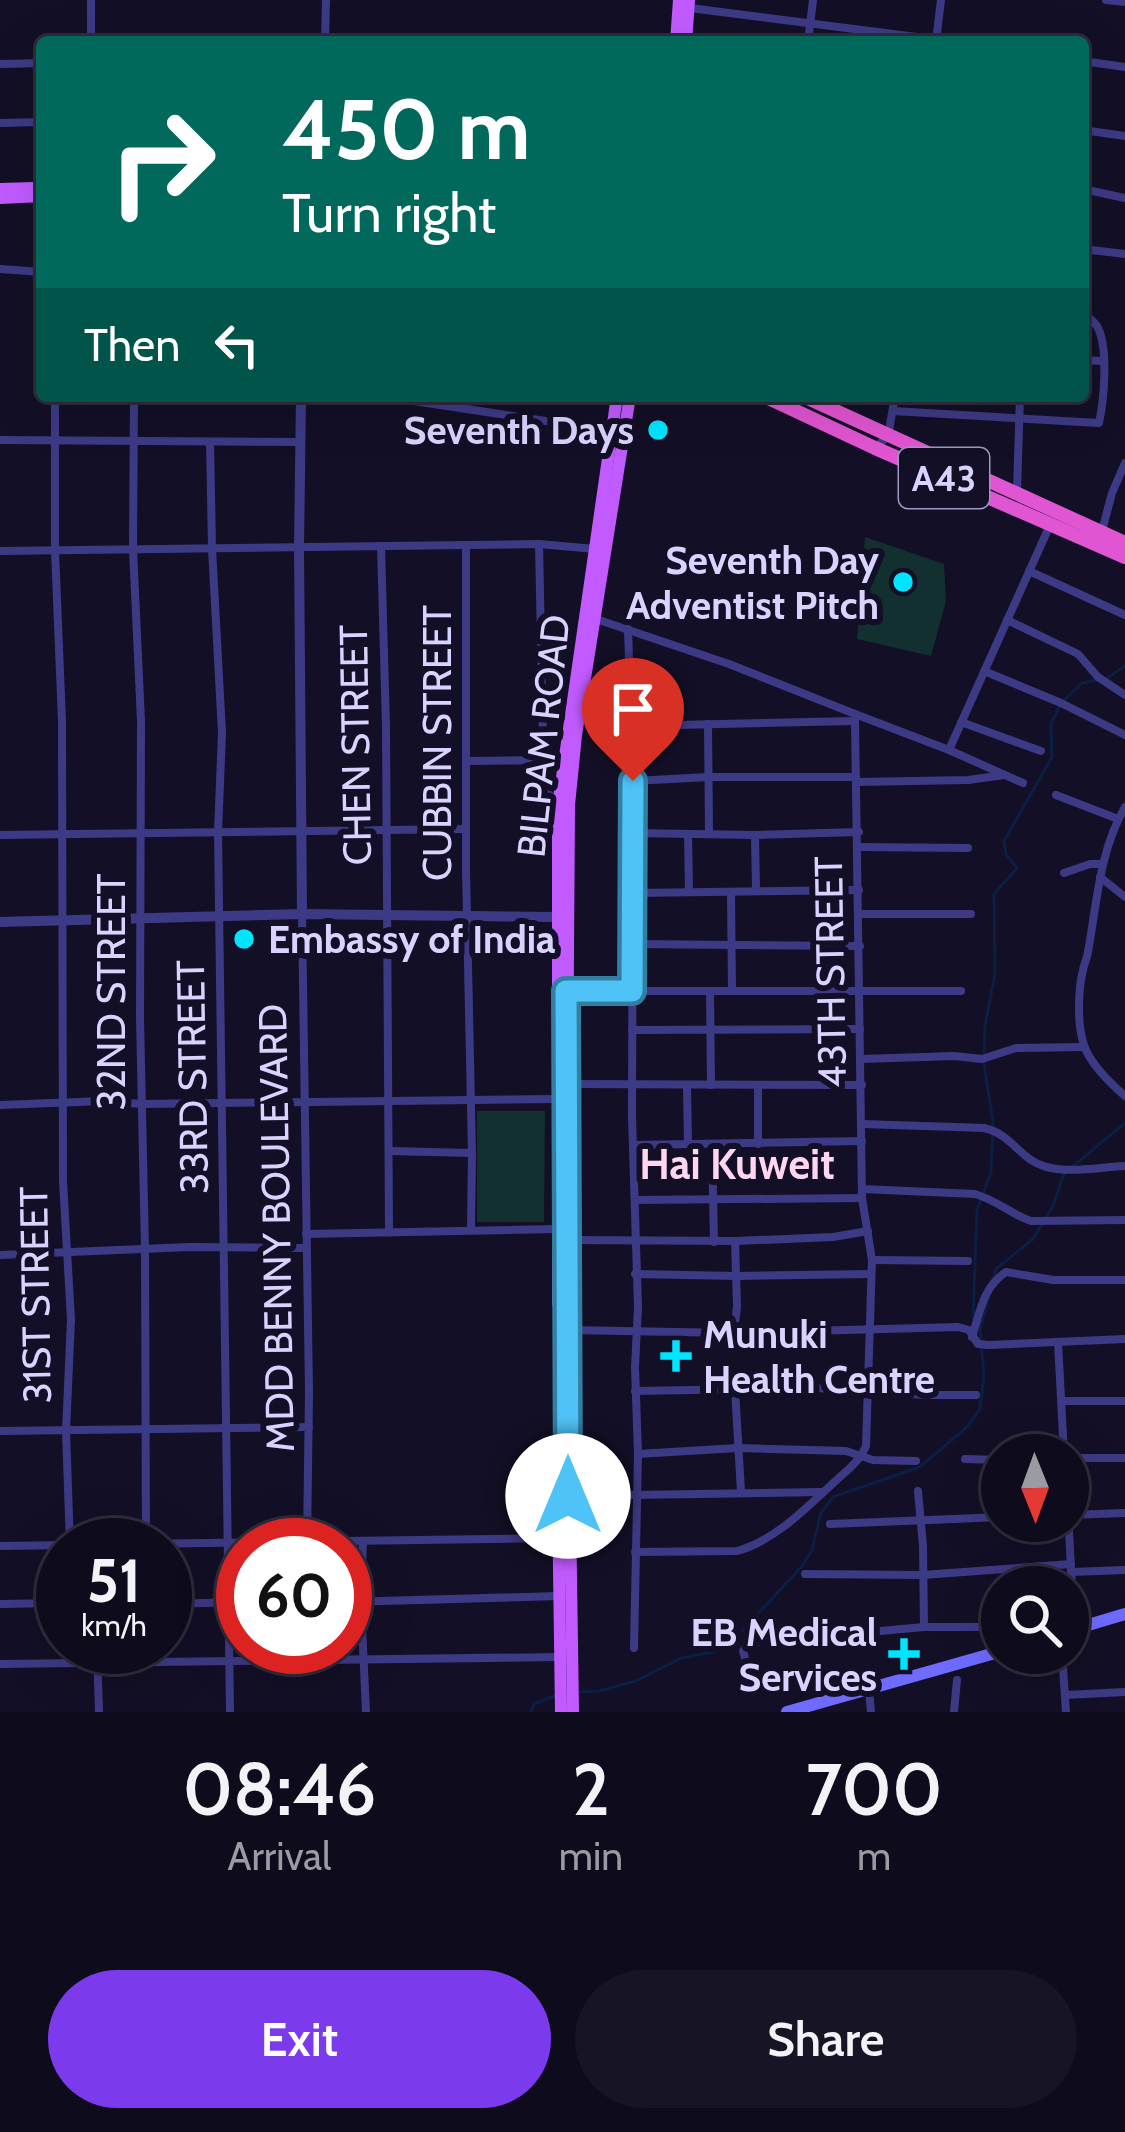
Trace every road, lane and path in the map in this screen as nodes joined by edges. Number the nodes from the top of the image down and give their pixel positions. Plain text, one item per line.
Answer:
1 (91, 0) edge
2 (326, 0) edge
3 (813, 0) edge
4 (940, 0) edge
5 (1106, 0) edge
6 (1125, 2) edge
7 (685, 3) edge
8 (811, 22) junction
9 (91, 36) edge
10 (325, 36) edge
11 (682, 36) edge
12 (809, 36) edge
13 (908, 36) edge
14 (936, 36) edge
15 (1089, 62) edge
16 (36, 63) edge
17 (0, 64) edge
18 (1125, 68) edge
19 (36, 122) edge
20 (0, 123) edge
21 (1089, 131) edge
22 (1125, 136) edge
23 (1089, 190) edge
24 (36, 192) edge
25 (0, 193) edge
26 (1125, 198) edge
27 (1089, 250) edge
28 (1125, 254) edge
29 (0, 268) edge
30 (36, 271) edge
31 (1089, 319) edge
32 (1089, 360) edge
33 (1102, 361) junction
34 (55, 402) edge
35 (134, 402) edge
36 (301, 402) edge
37 (448, 402) edge
38 (616, 402) edge
39 (629, 402) edge
40 (777, 402) edge
41 (816, 402) edge
42 (894, 402) edge
43 (1019, 402) edge
44 (893, 411) junction
45 (1018, 419) junction
46 (614, 431) junction
47 (888, 436) junction
48 (0, 440) edge
49 (133, 440) junction
50 (54, 442) junction
51 (210, 442) junction
52 (300, 442) junction
53 (875, 448) junction
54 (1125, 463) edge
55 (1017, 491) junction
56 (1051, 524) junction
57 (1102, 533) junction
58 (1125, 543) edge
59 (466, 544) junction
60 (539, 544) junction
61 (381, 545) junction
62 (299, 547) junction
63 (212, 548) junction
64 (133, 549) junction
65 (595, 549) junction
66 (0, 550) edge
67 (55, 551) junction
68 (1125, 557) edge
69 (1029, 572) junction
70 (1125, 615) edge
71 (590, 617) junction
72 (1007, 620) junction
73 (628, 629) junction
74 (984, 671) junction
75 (1125, 695) edge
76 (855, 717) junction
77 (962, 722) junction
78 (708, 724) junction
79 (632, 726) junction
80 (1125, 735) edge
81 (949, 750) junction
82 (1042, 751) dead end
83 (544, 760) junction
84 (468, 761) junction
85 (1005, 775) junction
86 (708, 777) junction
87 (857, 779) junction
88 (633, 781) junction
89 (1023, 783) dead end
90 (1056, 795) dead end
91 (558, 805) junction
92 (1125, 808) edge
93 (1118, 819) junction
94 (466, 829) junction
95 (301, 830) junction
96 (387, 831) junction
97 (218, 832) junction
98 (709, 832) junction
99 (859, 832) junction
100 (141, 833) junction
101 (633, 833) junction
102 (61, 834) junction
103 (688, 834) junction
104 (0, 835) edge
105 (755, 835) junction
106 (859, 847) junction
107 (968, 848) dead end
108 (1102, 864) junction
109 (1064, 874) dead end
110 (1099, 876) junction
111 (756, 890) junction
112 (859, 890) junction
113 (689, 891) junction
114 (634, 893) junction
115 (731, 893) junction
116 (1125, 897) edge
117 (302, 914) junction
118 (388, 914) junction
119 (860, 914) junction
120 (971, 914) dead end
121 (220, 916) junction
122 (468, 916) junction
123 (141, 917) junction
124 (558, 917) junction
125 (0, 922) edge
126 (62, 922) junction
127 (632, 944) junction
128 (732, 944) junction
129 (860, 946) junction
130 (562, 991) junction
131 (632, 991) junction
132 (710, 991) junction
133 (732, 991) junction
134 (860, 991) junction
135 (961, 991) dead end
136 (860, 1029) junction
137 (632, 1030) junction
138 (710, 1031) junction
139 (1084, 1047) junction
140 (861, 1058) junction
141 (567, 1084) junction
142 (633, 1085) junction
143 (687, 1085) junction
144 (711, 1085) junction
145 (862, 1085) junction
146 (758, 1086) junction
147 (1125, 1096) edge
148 (557, 1099) junction
149 (304, 1100) junction
150 (390, 1100) junction
151 (471, 1100) junction
152 (221, 1102) junction
153 (62, 1103) junction
154 (141, 1104) junction
155 (0, 1105) edge
156 (862, 1124) junction
157 (862, 1141) junction
158 (688, 1144) junction
159 (758, 1144) junction
160 (633, 1145) junction
161 (712, 1145) junction
162 (390, 1150) junction
163 (472, 1153) junction
164 (1125, 1166) edge
165 (862, 1193) junction
166 (634, 1200) junction
167 (713, 1200) junction
168 (1125, 1220) edge
169 (471, 1228) junction
170 (868, 1231) junction
171 (389, 1232) junction
172 (306, 1234) junction
173 (561, 1234) junction
174 (714, 1241) junction
175 (735, 1241) junction
176 (636, 1242) junction
177 (224, 1247) junction
178 (306, 1248) junction
179 (146, 1249) junction
180 (68, 1253) junction
181 (0, 1255) edge
182 (872, 1260) junction
183 (968, 1261) dead end
184 (635, 1274) junction
185 (871, 1274) junction
186 (736, 1276) junction
187 (1125, 1280) edge
188 (868, 1328) junction
189 (567, 1330) junction
190 (638, 1333) junction
191 (734, 1333) junction
192 (1125, 1340) edge
193 (979, 1342) junction
194 (1058, 1342) junction
195 (735, 1389) junction
196 (635, 1391) junction
197 (869, 1392) junction
198 (976, 1395) dead end
199 (1062, 1401) junction
200 (1125, 1401) edge
201 (309, 1427) junction
202 (226, 1429) junction
203 (0, 1431) edge
204 (66, 1431) junction
205 (146, 1431) junction
206 (1064, 1434) edge
207 (737, 1448) junction
208 (638, 1454) junction
209 (861, 1456) junction
210 (1089, 1457) edge
211 (1125, 1458) edge
212 (965, 1459) dead end
213 (981, 1459) edge
214 (916, 1462) dead end
215 (918, 1491) dead end
216 (741, 1492) junction
217 (822, 1492) junction
218 (637, 1493) junction
219 (563, 1496) junction
220 (1089, 1514) edge
221 (1125, 1514) edge
222 (69, 1518) edge
223 (146, 1518) edge
224 (227, 1518) edge
225 (307, 1518) edge
226 (981, 1518) edge
227 (921, 1519) junction
228 (830, 1524) dead end
229 (560, 1538) junction
230 (372, 1541) edge
231 (36, 1545) edge
232 (0, 1546) edge
233 (635, 1552) junction
234 (1089, 1569) edge
235 (1125, 1570) edge
236 (981, 1572) edge
237 (805, 1574) dead end
238 (923, 1574) junction
239 (560, 1596) junction
240 (36, 1603) edge
241 (372, 1603) edge
242 (0, 1604) edge
243 (1125, 1614) edge
244 (1089, 1624) edge
245 (924, 1627) junction
246 (981, 1627) edge
247 (634, 1648) dead end
248 (981, 1657) edge
249 (372, 1659) edge
250 (566, 1659) junction
251 (0, 1664) edge
252 (36, 1664) edge
253 (97, 1674) edge
254 (229, 1674) edge
255 (365, 1674) edge
256 (1064, 1674) edge
257 (751, 1680) dead end
258 (957, 1680) dead end
259 (868, 1689) junction
260 (1125, 1692) edge
261 (1065, 1695) junction
262 (98, 1712) edge
263 (230, 1712) edge
264 (366, 1712) edge
265 (561, 1712) edge
266 (573, 1712) edge
267 (787, 1712) edge
268 (871, 1712) edge
269 (954, 1712) edge
270 (1066, 1712) edge

1 - 9 street
2 - 10 street
3 - 8 street
4 - 14 street
5 - 6 street
7 - 8 street
7 - 11 main road
8 - 12 street
8 - 13 street
15 - 18 street
16 - 17 street
19 - 20 street
21 - 22 street
23 - 26 street
24 - 25 main road
27 - 28 street
29 - 30 street
31 - 33 street
32 - 33 street
33 - 45 street
34 - 50 street, 31ST STREET
35 - 49 street, 32ND STREET
36 - 52 street
37 - 46 street
38 - 46 main road, BILPAM ROAD
39 - 71 main road, BILPAM ROAD
40 - 53 highway, A43
41 - 47 highway, A43
42 - 44 street
43 - 45 street
44 - 45 street
44 - 47 street
45 - 55 street
46 - 65 main road, BILPAM ROAD
47 - 53 street, A43
47 - 55 highway, A43
48 - 50 street
49 - 50 street
49 - 51 street
49 - 64 street, 32ND STREET
50 - 67 street, 31ST STREET
51 - 52 street
51 - 63 street, 33RD STREET
52 - 62 street
53 - 56 highway, A43
54 - 57 street
55 - 57 highway, A43
56 - 68 highway, A43
56 - 69 street
57 - 58 highway, A43
59 - 60 street
59 - 61 street
59 - 84 street, CUBBIN STREET
60 - 65 street
60 - 83 street
61 - 62 street
61 - 96 street, CHEN STREET
62 - 63 street
62 - 95 street
63 - 64 street
63 - 97 street, 33RD STREET
64 - 67 street
64 - 100 street, 32ND STREET
65 - 71 main road, BILPAM ROAD
66 - 67 street
67 - 102 street, 31ST STREET
69 - 70 street
69 - 72 street
71 - 73 street
71 - 91 main road, BILPAM ROAD
71 - 130 main road, BILPAM ROAD
72 - 74 street
72 - 75 street
73 - 76 street
73 - 79 street
74 - 77 street
74 - 80 street
76 - 78 street
76 - 81 street
76 - 87 street, 43TH STREET
77 - 81 street
77 - 82 street
78 - 79 street
78 - 86 street
79 - 88 street
81 - 85 street
83 - 84 street
83 - 91 street
84 - 94 street, CUBBIN STREET
85 - 87 street
85 - 89 street
86 - 87 street
86 - 88 street
86 - 98 street
87 - 99 street, 43TH STREET
88 - 101 street
90 - 93 street
91 - 124 main road, BILPAM ROAD
92 - 93 street
93 - 108 street
94 - 96 street
94 - 122 street, CUBBIN STREET
95 - 96 street
95 - 97 street
95 - 117 street
96 - 118 street, CHEN STREET
97 - 100 street
97 - 121 street, 33RD STREET
98 - 103 street
98 - 105 street
99 - 105 street
99 - 106 street, 43TH STREET
100 - 102 street
100 - 123 street, 32ND STREET
101 - 103 street
101 - 114 street
102 - 104 street
102 - 126 street, 31ST STREET
103 - 113 street
105 - 111 street
106 - 107 street
106 - 112 street, 43TH STREET
108 - 109 street
108 - 110 street
110 - 116 street
110 - 139 street
111 - 112 street
111 - 115 street
112 - 119 street, 43TH STREET
113 - 114 street
113 - 115 street
114 - 127 street
115 - 128 street
117 - 118 street
117 - 121 street
117 - 149 street, MDD BENNY BOULEVARD
118 - 122 street
118 - 150 street, CHEN STREET
119 - 120 street
119 - 129 street, 43TH STREET
121 - 123 street
121 - 152 street, 33RD STREET
122 - 124 street
122 - 151 street, CUBBIN STREET
123 - 126 street
123 - 154 street, 32ND STREET
124 - 130 main road, BILPAM ROAD
125 - 126 street
126 - 153 street, 31ST STREET
127 - 128 street
127 - 131 street
128 - 129 street
128 - 133 street
129 - 134 street, 43TH STREET
130 - 131 street
130 - 141 main road, BILPAM ROAD
130 - 148 main road, BILPAM ROAD
131 - 132 street
131 - 137 street
132 - 133 street
132 - 138 street
133 - 134 street
134 - 135 street
134 - 136 street, 43TH STREET
136 - 138 street
136 - 140 street, 43TH STREET
137 - 138 street
137 - 142 street
138 - 144 street
139 - 140 street
139 - 147 street
140 - 145 street, 43TH STREET
141 - 142 street
141 - 173 main road, BILPAM ROAD
142 - 143 street
142 - 160 street
143 - 144 street
143 - 158 street
144 - 146 street
145 - 146 street
145 - 156 street, 43TH STREET
146 - 159 street
148 - 151 street
148 - 173 main road, BILPAM ROAD
149 - 150 street
149 - 152 street
149 - 172 street, MDD BENNY BOULEVARD
150 - 151 street
150 - 162 street, CHEN STREET
151 - 163 street, CUBBIN STREET
152 - 154 street
152 - 177 street, 33RD STREET
153 - 154 street
153 - 155 street
153 - 180 street, 31ST STREET
154 - 179 street, 32ND STREET
156 - 157 street, 43TH STREET
156 - 164 street
157 - 159 street
157 - 165 street, 43TH STREET
158 - 160 street
158 - 161 street
159 - 161 street
160 - 166 street
161 - 167 street
162 - 163 street
162 - 171 street, CHEN STREET
163 - 169 street, CUBBIN STREET
165 - 167 street
165 - 168 street
165 - 170 street, 43TH STREET
166 - 167 street
166 - 176 street
167 - 174 street
169 - 171 street
169 - 173 street
170 - 175 street
170 - 182 street, 43TH STREET
171 - 172 street
172 - 178 street, MDD BENNY BOULEVARD
173 - 176 street
173 - 189 main road, BILPAM ROAD
173 - 219 main road, BILPAM ROAD
174 - 175 street
174 - 176 street
175 - 186 street
176 - 184 street
177 - 178 street
177 - 179 street
177 - 202 street, 33RD STREET
178 - 201 street, MDD BENNY BOULEVARD
179 - 180 street
179 - 205 street, 32ND STREET
180 - 181 street
180 - 204 street, 31ST STREET
182 - 183 street
182 - 185 street, 43TH STREET
184 - 186 street
184 - 190 street
185 - 186 street
185 - 188 street, 43TH STREET
186 - 191 street
187 - 193 street
188 - 191 street
188 - 193 street
188 - 197 street, 43TH STREET
189 - 190 street
189 - 219 main road, BILPAM ROAD
190 - 191 street
190 - 196 street
192 - 194 street
193 - 194 street
194 - 199 street
195 - 196 street
195 - 197 street
195 - 207 street
196 - 208 street
197 - 198 street
197 - 209 street, 43TH STREET
199 - 200 street
199 - 206 street
201 - 202 street
201 - 225 street, MDD BENNY BOULEVARD
202 - 205 street
202 - 224 street, 33RD STREET
203 - 204 street
204 - 205 street
204 - 222 street, 31ST STREET
205 - 223 street, 32ND STREET
207 - 208 street
207 - 209 street
207 - 216 street
208 - 218 street
209 - 214 street
209 - 217 street
210 - 211 street
212 - 213 street
215 - 227 street
216 - 217 street
216 - 218 street
217 - 233 street
218 - 219 street
218 - 233 street
219 - 229 main road, BILPAM ROAD
219 - 250 main road, BILPAM ROAD
220 - 221 street
226 - 227 street
227 - 228 street
227 - 238 street
229 - 230 street
229 - 239 main road, BILPAM ROAD
231 - 232 street
233 - 247 street
234 - 235 street
236 - 238 street
237 - 238 street
238 - 245 street
239 - 241 street
239 - 250 main road, BILPAM ROAD
240 - 242 street
243 - 244 main road
245 - 246 street
245 - 257 street
248 - 259 main road
249 - 250 street
250 - 265 main road
250 - 266 main road
251 - 252 street
253 - 262 street
254 - 263 street, 33RD STREET
255 - 264 street
256 - 261 street
258 - 269 street
259 - 267 main road
259 - 268 street
260 - 261 street
261 - 270 street

